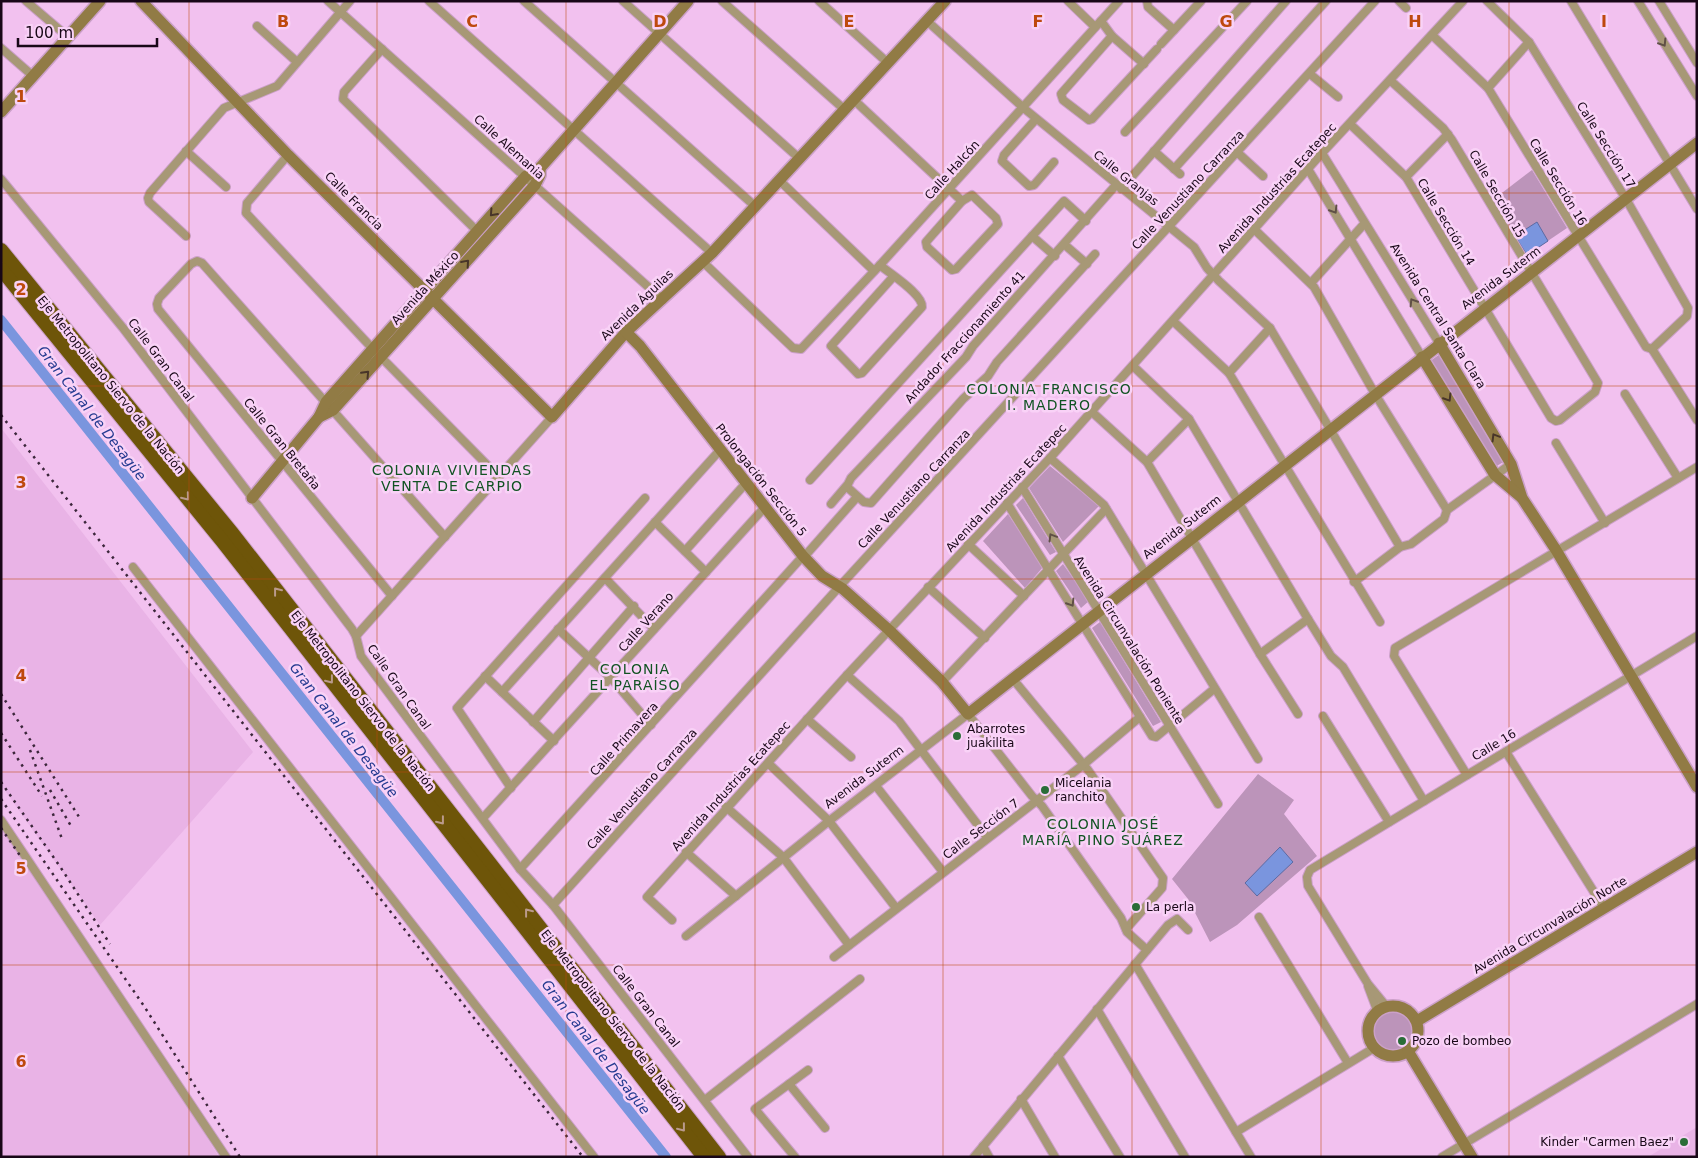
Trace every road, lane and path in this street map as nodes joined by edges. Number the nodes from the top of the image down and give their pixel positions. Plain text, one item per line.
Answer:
1 (26, 1) edge
2 (100, 1) edge
3 (141, 1) edge
4 (328, 1) edge
5 (350, 1) edge
6 (429, 1) edge
7 (524, 1) edge
8 (623, 1) edge
9 (688, 1) edge
10 (722, 1) edge
11 (819, 1) edge
12 (1068, 1) edge
13 (1119, 1) edge
14 (1147, 1) edge
15 (1201, 1) edge
16 (1247, 1) edge
17 (1286, 1) edge
18 (1326, 1) edge
19 (1375, 1) edge
20 (1399, 1) edge
21 (1463, 1) edge
22 (1486, 1) edge
23 (1571, 1) edge
24 (1638, 1) edge
25 (1660, 1) edge
26 (940, 3) edge
27 (1406, 8) dead end
28 (340, 12) junction
29 (927, 21) junction
30 (1098, 24) junction
31 (256, 26) dead end
32 (1174, 30) junction
33 (660, 34) junction
34 (1432, 35) junction
35 (1112, 36) junction
36 (68, 37) junction
37 (1529, 42) junction
38 (1, 48) edge
39 (382, 49) junction
40 (297, 62) junction
41 (888, 63) junction
42 (1697, 63) edge
43 (1144, 64) junction
44 (1310, 74) junction
45 (33, 76) junction
46 (1391, 81) junction
47 (615, 83) junction
48 (1488, 88) junction
49 (1697, 96) edge
50 (1338, 97) dead end
51 (854, 100) junction
52 (237, 102) junction
53 (1023, 108) junction
54 (2, 110) edge
55 (845, 110) junction
56 (1036, 119) junction
57 (1350, 124) junction
58 (572, 130) junction
59 (1125, 132) dead end
60 (1448, 134) junction
61 (1697, 143) edge
62 (186, 150) junction
63 (1154, 151) junction
64 (1238, 152) junction
65 (1322, 153) junction
66 (288, 155) junction
67 (800, 159) junction
68 (1054, 162) dead end
69 (1670, 165) junction
70 (540, 168) junction
71 (1308, 169) junction
72 (526, 176) junction
73 (1264, 176) dead end
74 (1406, 177) junction
75 (1, 179) edge
76 (780, 181) junction
77 (535, 185) junction
78 (1118, 187) junction
79 (226, 188) dead end
80 (950, 189) junction
81 (1626, 199) junction
82 (962, 201) junction
83 (756, 207) junction
84 (1697, 209) edge
85 (1086, 221) junction
86 (1364, 224) junction
87 (1169, 227) junction
88 (1254, 229) junction
89 (478, 231) junction
90 (186, 236) dead end
91 (1032, 236) junction
92 (1578, 236) junction
93 (1351, 239) junction
94 (1065, 245) junction
95 (1, 250) edge
96 (712, 253) junction
97 (1096, 254) dead end
98 (1055, 256) junction
99 (703, 262) junction
100 (1087, 264) junction
101 (877, 268) junction
102 (1, 269) edge
103 (1530, 273) junction
104 (1213, 275) junction
105 (893, 276) junction
106 (1311, 283) junction
107 (425, 290) junction
108 (434, 299) junction
109 (663, 300) junction
110 (1485, 308) junction
111 (1173, 321) junction
112 (1270, 328) junction
113 (626, 332) junction
114 (1439, 343) junction
115 (372, 348) junction
116 (1652, 349) junction
117 (1422, 357) junction
118 (381, 358) junction
119 (1133, 366) junction
120 (1229, 373) junction
121 (1376, 394) junction
122 (1625, 394) dead end
123 (1579, 404) joint
124 (329, 406) junction
125 (1092, 412) junction
126 (552, 416) junction
127 (1189, 419) junction
128 (1697, 420) edge
129 (1331, 429) junction
130 (1556, 443) dead end
131 (720, 450) junction
132 (1050, 458) junction
133 (282, 461) junction
134 (1147, 462) junction
135 (1511, 464) junction
136 (1285, 466) junction
137 (1697, 466) edge
138 (1495, 474) junction
139 (499, 477) junction
140 (1678, 478) junction
141 (810, 480) dead end
142 (746, 483) junction
143 (846, 487) junction
144 (1022, 487) junction
145 (857, 497) junction
146 (252, 498) junction
147 (645, 498) dead end
148 (1522, 498) junction
149 (1238, 501) junction
150 (1007, 503) junction
151 (831, 504) dead end
152 (765, 507) junction
153 (1106, 509) junction
154 (1447, 510) junction
155 (655, 522) junction
156 (1605, 524) junction
157 (445, 538) junction
158 (1192, 538) junction
159 (968, 544) junction
160 (1400, 547) junction
161 (1556, 550) junction
162 (685, 551) junction
163 (1063, 555) junction
164 (804, 556) junction
165 (133, 567) dead end
166 (1050, 570) junction
167 (706, 572) junction
168 (1145, 574) junction
169 (605, 578) junction
170 (1354, 582) junction
171 (839, 587) junction
172 (928, 587) junction
173 (392, 596) junction
174 (1024, 596) junction
175 (634, 606) junction
176 (1099, 610) junction
177 (1308, 619) junction
178 (1083, 622) junction
179 (1380, 622) dead end
180 (558, 628) junction
181 (654, 629) junction
182 (889, 630) junction
183 (356, 636) junction
184 (1697, 636) edge
185 (985, 638) junction
186 (1260, 654) junction
187 (590, 658) junction
188 (847, 675) junction
189 (485, 676) junction
190 (1631, 676) junction
191 (611, 678) junction
192 (1012, 678) junction
193 (942, 682) junction
194 (1214, 689) junction
195 (502, 692) junction
196 (968, 714) junction
197 (1298, 714) dead end
198 (1324, 716) dead end
199 (1140, 717) junction
200 (807, 719) junction
201 (533, 722) junction
202 (651, 726) junction
203 (1169, 727) junction
204 (554, 741) junction
205 (922, 750) junction
206 (1506, 752) junction
207 (851, 757) dead end
208 (1258, 758) dead end
209 (768, 763) junction
210 (1083, 765) junction
211 (1467, 775) junction
212 (876, 786) junction
213 (1697, 787) edge
214 (511, 788) junction
215 (1037, 801) junction
216 (1424, 801) junction
217 (1218, 804) dead end
218 (726, 807) junction
219 (483, 818) junction
220 (1, 820) edge
221 (829, 821) junction
222 (1388, 822) junction
223 (987, 837) junction
224 (686, 852) junction
225 (1697, 852) edge
226 (783, 858) junction
227 (520, 869) junction
228 (943, 872) junction
229 (736, 896) junction
230 (553, 905) junction
231 (896, 908) junction
232 (1604, 908) junction
233 (1259, 917) dead end
234 (672, 920) dead end
235 (1126, 929) junction
236 (1188, 930) dead end
237 (686, 936) dead end
238 (849, 945) junction
239 (1147, 950) junction
240 (834, 956) dead end
241 (1135, 964) junction
242 (860, 979) dead end
243 (1697, 1004) edge
244 (1382, 1008) junction
245 (1097, 1009) junction
246 (1417, 1021) junction
247 (1374, 1048) junction
248 (1408, 1051) junction
249 (1058, 1056) junction
250 (1348, 1063) junction
251 (808, 1070) dead end
252 (789, 1084) junction
253 (704, 1100) junction
254 (1021, 1100) junction
255 (825, 1128) dead end
256 (1236, 1132) junction
257 (1464, 1144) junction
258 (983, 1146) junction
259 (226, 1157) edge
260 (594, 1157) edge
261 (704, 1157) edge
262 (720, 1157) edge
263 (748, 1157) edge
264 (795, 1157) edge
265 (974, 1157) edge
266 (989, 1157) edge
267 (1055, 1157) edge
268 (1120, 1157) edge
269 (1185, 1157) edge
270 (1251, 1157) edge
271 (1442, 1157) edge
272 (1472, 1157) edge

1 - 36 street
2 - 36 street
3 - 52 street, Calle Francia
4 - 28 street, Calle Alemania
5 - 28 street
6 - 58 street
7 - 47 street
8 - 33 street
9 - 33 street, Avenida México
10 - 55 street
11 - 41 street
12 - 30 street
13 - 30 street, Calle Halcón
14 - 32 street
15 - 32 street
16 - 59 street
17 - 63 street, Andador Fraccionamiento 41
18 - 63 street
19 - 44 street, Calle Venustiano Carranza
20 - 27 street
21 - 34 street, Avenida Industrias Ecatepec
22 - 37 street, Calle Sección 17
23 - 69 street
24 -> 49 street
25 - 42 street
26 - 29 street, Avenida Águilas
28 - 39 street, Calle Alemania
28 - 40 street
29 - 41 street, Avenida Águilas
29 - 53 street, Calle Granjas
30 - 35 street
30 - 53 street, Calle Halcón
31 - 40 street
32 - 43 street
33 - 47 street, Avenida México
33 - 67 street
34 - 46 street, Avenida Industrias Ecatepec
34 - 48 street, Calle Sección 16
35 - 43 street
35 - 43 street
36 - 45 street
37 - 48 street
37 - 81 street, Calle Sección 17
38 - 45 street
39 - 72 street, Calle Alemania
39 - 89 street
40 - 52 street
41 - 51 street, Avenida Águilas
44 - 50 street
44 - 64 street, Calle Venustiano Carranza
45 - 54 street
46 - 57 street, Avenida Industrias Ecatepec
46 - 60 street, Calle Sección 15
47 - 58 street, Avenida México
47 - 83 street
48 - 92 street, Calle Sección 16
51 - 55 street, Avenida Águilas
51 - 80 street
52 - 62 street
52 - 66 street, Calle Francia
53 - 56 street, Calle Granjas
53 - 80 street, Calle Halcón
55 - 67 street, Avenida Águilas
56 - 68 street
56 - 78 street, Calle Granjas
57 - 65 street, Avenida Industrias Ecatepec
57 - 74 street, Calle Sección 14
58 - 70 street, Avenida México
58 - 96 street
60 - 74 street
60 - 103 street, Calle Sección 15
61 - 69 street, Avenida Suterm
62 - 79 street
62 - 90 street
63 - 78 street, Andador Fraccionamiento 41
64 - 73 street
64 - 87 street, Calle Venustiano Carranza
65 - 71 street, Avenida Industrias Ecatepec
65 - 86 street, Avenida Central Santa Clara
66 - 107 street, Calle Francia
66 - 115 street
67 - 76 street, Avenida Águilas
69 - 81 street, Avenida Suterm
69 - 84 street
70 - 72 street, Avenida México
70 - 77 street, Avenida México
71 - 88 street, Avenida Industrias Ecatepec
71 -> 93 street, Avenida Central Santa Clara
72 - 77 street, Calle Alemania
72 -> 89 street, Avenida México
74 - 110 street, Calle Sección 14
75 - 146 street, Calle Gran Canal
76 - 83 street, Avenida Águilas
76 - 101 street
108 -> 77 street, Avenida México
77 - 109 street, Calle Alemania
78 - 85 street, Andador Fraccionamiento 41
78 - 87 street, Calle Granjas
80 - 82 street
80 - 101 street, Calle Halcón
81 - 92 street, Avenida Suterm
81 - 116 street, Calle Sección 17
82 - 82 street
83 - 96 street, Avenida Águilas
85 - 91 street
85 - 94 street, Andador Fraccionamiento 41
86 - 93 street
114 -> 86 street, Avenida Central Santa Clara
87 - 104 street, Calle Granjas
87 - 171 street, Calle Venustiano Carranza
88 - 104 street, Avenida Industrias Ecatepec
88 - 106 street
89 - 107 street, Avenida México
91 - 98 street
91 - 141 street
92 - 103 street, Avenida Suterm
92 - 116 street, Calle Sección 16
93 - 106 street
93 - 117 street, Avenida Central Santa Clara
94 - 98 street, Andador Fraccionamiento 41
94 - 100 street
262 -> 95 highway, Eje Metropolitano Siervo de la Nación
96 - 99 street, Avenida Águilas
97 - 100 street
98 - 143 street, Andador Fraccionamiento 41
99 - 101 street, Calle Halcón
99 - 109 street, Avenida Águilas
100 - 145 street
101 - 105 street
102 -> 261 highway, Eje Metropolitano Siervo de la Nación
103 - 110 street, Avenida Suterm
103 - 123 street, Calle Sección 15
104 - 111 street, Avenida Industrias Ecatepec
104 - 112 street, Calle Granjas
105 - 105 street
106 - 121 street
107 - 108 street, Calle Francia
107 - 115 street, Avenida México
108 - 118 street, Avenida México
108 - 126 street, Calle Francia
109 - 113 street, Avenida Águilas
110 - 114 street, Avenida Suterm
110 - 123 street, Calle Sección 14
111 - 119 street, Avenida Industrias Ecatepec
111 - 120 street
112 - 120 street
112 - 129 street, Calle Granjas
113 - 126 street, Avenida Águilas
113 - 131 street, Prolongación Sección 5
114 - 117 street, Avenida Suterm
135 -> 114 street, Avenida Central Santa Clara
115 - 118 street
115 - 124 street, Avenida México
116 - 128 street, Calle Sección 16
117 - 121 street, Avenida Suterm
117 -> 138 street, Avenida Central Santa Clara
124 -> 118 street, Avenida México
118 - 139 street
119 - 125 street, Avenida Industrias Ecatepec
119 - 127 street
120 - 136 street
121 - 129 street, Avenida Suterm
121 - 154 street
122 - 140 street
124 - 133 street, Avenida México
124 - 133 street, Calle Gran Bretaña
124 - 157 street
125 - 132 street, Avenida Industrias Ecatepec
125 - 134 street
126 - 139 street, Avenida Águilas
127 - 134 street
127 - 149 street
129 - 136 street, Avenida Suterm
129 - 160 street, Calle Granjas
130 - 156 street
131 - 142 street, Prolongación Sección 5
131 - 155 street
132 - 144 street, Avenida Industrias Ecatepec
132 - 153 street
133 - 146 street, Avenida México
133 - 173 street, Calle Gran Bretaña
134 - 158 street
135 - 138 street
135 - 148 street, Avenida Central Santa Clara
136 - 149 street, Avenida Suterm
136 - 170 street
137 - 140 street
138 - 148 street, Avenida Central Santa Clara
138 - 154 street
139 - 157 street, Avenida Águilas
140 - 156 street
142 - 152 street, Prolongación Sección 5
142 - 162 street
143 - 145 street
143 - 151 street, Andador Fraccionamiento 41
144 - 150 street, Avenida Industrias Ecatepec
163 -> 144 street, Avenida Circunvalación Poniente
145 - 164 street
146 - 183 street, Calle Gran Canal
147 - 189 street
148 - 161 street, Avenida Central Santa Clara
149 - 158 street, Avenida Suterm
149 - 177 street
150 - 159 street, Avenida Industrias Ecatepec
150 - 166 street
152 - 164 street, Prolongación Sección 5
152 - 167 street, Calle Verano
153 - 163 street
153 - 168 street
154 - 160 street
155 - 162 street
155 - 169 street
156 - 161 street
157 - 173 street, Avenida Águilas
158 - 168 street, Avenida Suterm
158 - 186 street
159 - 172 street, Avenida Industrias Ecatepec
159 - 174 street
160 - 170 street
161 - 190 street, Avenida Central Santa Clara
161 - 211 street
162 - 167 street
163 - 166 street
163 - 176 street, Avenida Circunvalación Poniente
164 - 171 street, Prolongación Sección 5
164 - 202 street, Calle Primavera
165 - 260 street
166 - 174 street
166 -> 178 street
167 - 181 street, Calle Verano
168 - 176 street, Avenida Suterm
168 - 194 street
169 - 175 street
169 - 180 street
170 - 179 street
171 - 182 street, Prolongación Sección 5
171 - 230 street, Calle Venustiano Carranza
172 - 182 street, Avenida Industrias Ecatepec
172 - 185 street
173 - 183 street, Avenida Águilas
174 - 185 street
175 - 181 street
175 - 187 street
176 - 178 street, Avenida Suterm
176 - 203 street, Avenida Circunvalación Poniente
177 - 186 street
177 - 216 street
178 - 192 street, Avenida Suterm
178 - 199 street
180 - 187 street
180 - 195 street
181 - 191 street, Calle Verano
182 - 188 street, Avenida Industrias Ecatepec
182 - 193 street, Prolongación Sección 5
183 - 219 street, Calle Gran Canal
184 - 190 street, Calle 16
185 - 193 street
186 - 197 street
187 - 191 street
187 - 201 street
188 - 200 street, Avenida Industrias Ecatepec
188 - 205 street
189 - 195 street
189 - 214 street
190 - 206 street, Calle 16
190 - 213 street, Avenida Central Santa Clara
191 - 202 street
191 - 204 street, Calle Verano
192 - 196 street, Avenida Suterm
192 - 210 street
193 - 196 street, Prolongación Sección 5
194 - 203 street
194 - 208 street
195 - 201 street
196 - 205 street, Avenida Suterm
196 - 215 street
198 - 222 street
199 - 203 street
199 - 210 street, Calle Sección 7
200 - 207 street
200 - 209 street, Avenida Industrias Ecatepec
201 - 204 street
202 - 227 street, Calle Primavera
203 - 217 street, Avenida Circunvalación Poniente
204 - 214 street, Calle Verano
205 - 212 street, Avenida Suterm
205 - 223 street
206 - 211 street, Calle 16
206 - 232 street
209 - 218 street, Avenida Industrias Ecatepec
209 - 221 street
210 - 215 street, Calle Sección 7
210 - 235 street
211 - 216 street, Calle 16
212 - 221 street, Avenida Suterm
212 - 228 street
214 - 219 street, Calle Verano
215 - 223 street, Calle Sección 7
215 - 235 street
216 - 222 street, Calle 16
218 - 224 street, Avenida Industrias Ecatepec
218 - 226 street
219 - 227 street, Calle Gran Canal
220 - 259 street
221 - 226 street, Avenida Suterm
221 - 231 street
222 - 244 street, Calle 16
223 - 228 street, Calle Sección 7
224 - 229 street
224 - 234 street, Avenida Industrias Ecatepec
225 - 232 street, Avenida Circunvalación Norte
226 - 229 street, Avenida Suterm
226 - 238 street
227 - 230 street, Calle Gran Canal
228 - 231 street, Calle Sección 7
229 - 237 street, Avenida Suterm
230 - 253 street, Calle Gran Canal
231 - 238 street, Calle Sección 7
232 - 246 street, Avenida Circunvalación Norte
233 - 250 street
235 - 239 street
236 - 239 street
238 - 240 street, Calle Sección 7
239 - 241 street
241 - 245 street
241 - 256 street
242 - 253 street
243 - 257 street
244 - 246 street
244 - 247 street
245 - 249 street
245 - 269 street
246 - 248 street
247 - 248 street
247 - 250 street
248 - 257 street
249 - 254 street
249 - 268 street
250 - 256 street
251 - 252 street
252 - 255 street
252 - 264 street
253 - 263 street, Calle Gran Canal
254 - 258 street
254 - 267 street
256 - 270 street
257 - 271 street
257 - 272 street
258 - 265 street
258 - 266 street

